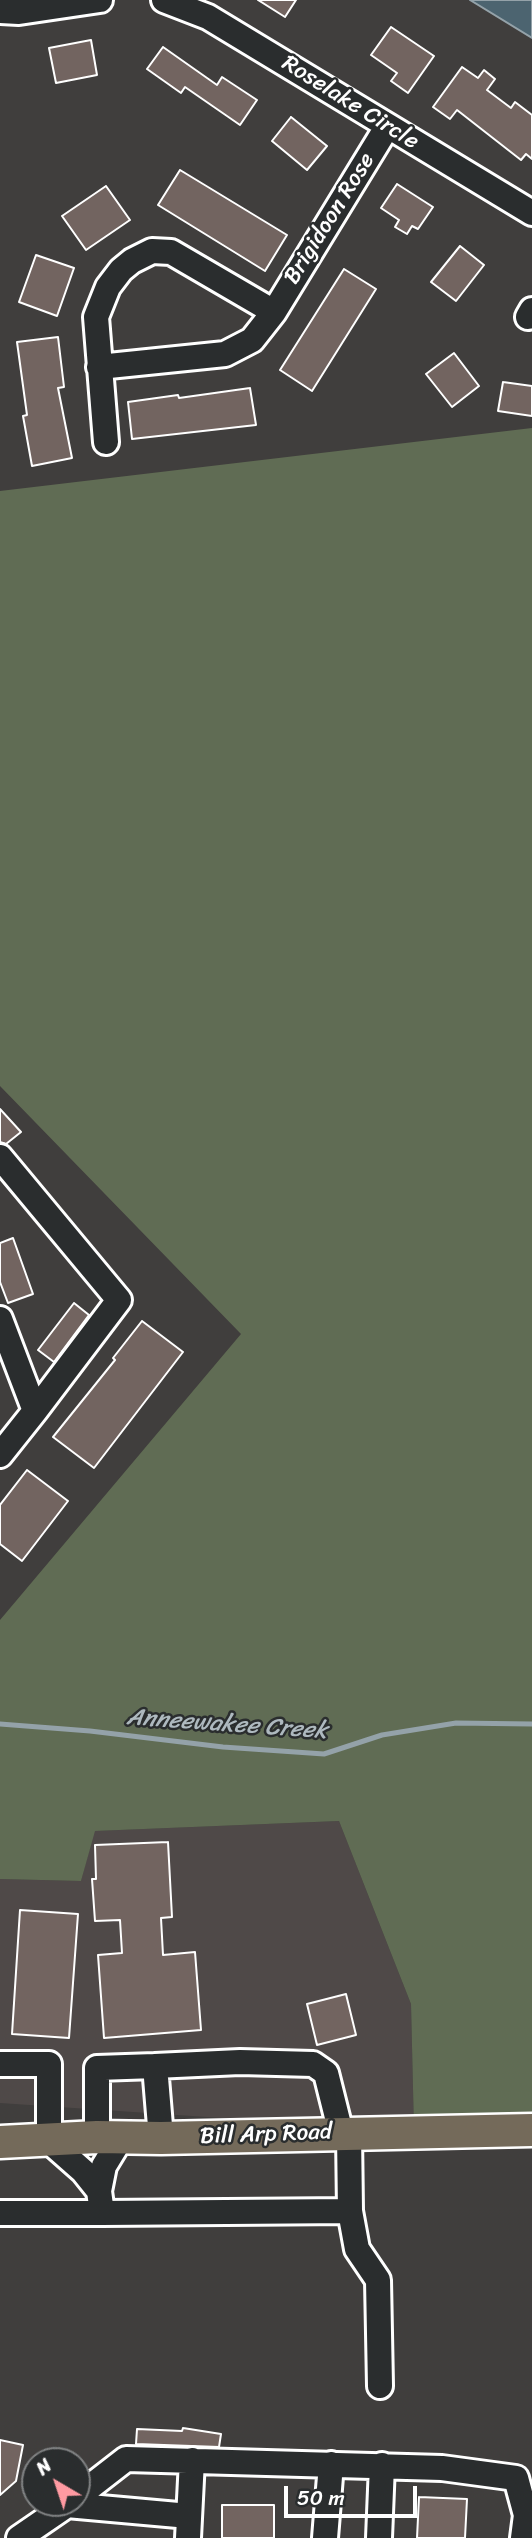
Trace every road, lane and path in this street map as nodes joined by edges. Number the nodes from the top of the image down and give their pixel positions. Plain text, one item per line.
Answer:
1 (100, 0) edge
2 (164, 0) edge
3 (0, 11) edge
4 (387, 127) junction
5 (532, 214) edge
6 (274, 312) junction
7 (99, 366) junction
8 (106, 442) dead end
9 (0, 1157) edge
10 (0, 1319) edge
11 (35, 1411) junction
12 (0, 1455) edge
13 (0, 2064) edge
14 (155, 2066) junction
15 (532, 2130) edge
16 (345, 2133) junction
17 (109, 2138) junction
18 (161, 2138) junction
19 (50, 2141) junction
20 (0, 2142) edge
21 (100, 2202) junction
22 (349, 2211) junction
23 (0, 2213) edge
24 (380, 2386) dead end
25 (192, 2460) junction
26 (331, 2464) junction
27 (382, 2465) junction
28 (91, 2486) edge
29 (91, 2506) edge
30 (49, 2517) edge
31 (189, 2527) edge
32 (19, 2538) edge
33 (325, 2538) edge
34 (379, 2538) edge
35 (523, 2538) edge

1 - 3 street
2 - 4 street, Roselake Circle
4 - 5 street, Roselake Circle
4 - 6 street, Brigidoon Rose
6 - 7 street, Brigidoon Rose
6 - 7 street, Brigidoon Rose
7 - 8 street, Brigidoon Rose
9 - 11 street
10 - 11 street
11 - 12 street
13 - 19 street
14 - 16 street
14 - 17 street
14 - 18 street
15 - 16 main road, Bill Arp Road
16 - 18 main road, Bill Arp Road
16 - 22 street
17 - 18 main road, Bill Arp Road
17 - 19 main road, Bill Arp Road
17 - 21 street
19 - 20 main road, Bill Arp Road
19 - 21 street
21 - 22 street
21 - 23 street
22 - 24 street
25 - 26 street
25 - 28 street
25 - 31 street
26 - 27 street
26 - 33 street
27 - 34 street
27 - 35 street
29 - 31 street
30 - 32 street

